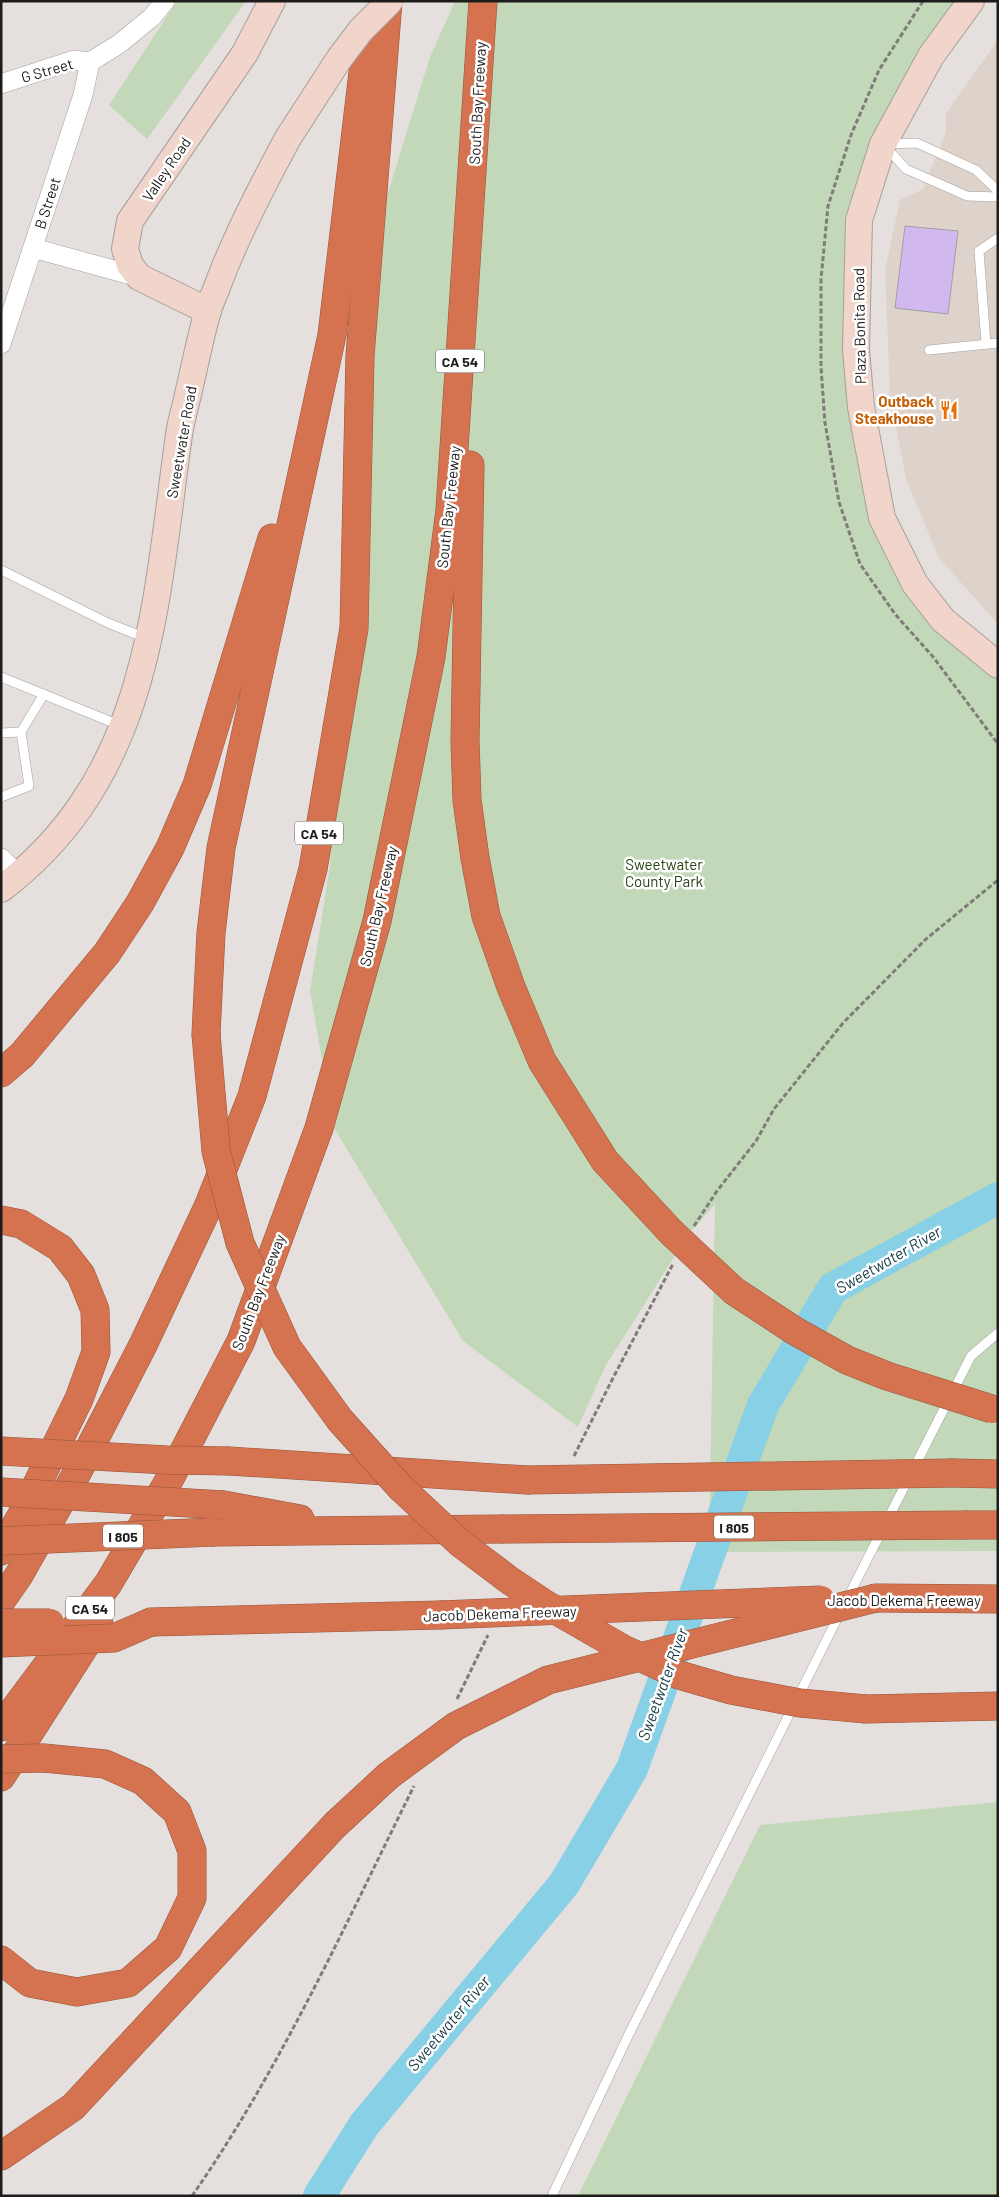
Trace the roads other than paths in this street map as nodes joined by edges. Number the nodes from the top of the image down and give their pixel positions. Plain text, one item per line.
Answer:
1 (165, 1) edge
2 (272, 1) edge
3 (371, 1) edge
4 (389, 1) edge
5 (483, 1) edge
6 (971, 1) edge
7 (90, 62) junction
8 (1, 84) edge
9 (883, 144) junction
10 (998, 191) edge
11 (998, 197) edge
12 (471, 212) junction
13 (998, 238) edge
14 (33, 248) junction
15 (139, 276) junction
16 (208, 311) junction
17 (998, 342) edge
18 (1, 344) edge
19 (986, 344) junction
20 (929, 350) dead end
21 (305, 461) junction
22 (1, 570) edge
23 (148, 639) junction
24 (998, 665) edge
25 (1, 677) edge
26 (44, 694) junction
27 (124, 727) junction
28 (21, 732) junction
29 (1, 733) edge
30 (1, 797) edge
31 (7, 874) edge
32 (1, 1073) edge
33 (1, 1220) edge
34 (998, 1334) edge
35 (995, 1410) edge
36 (1, 1451) edge
37 (998, 1474) edge
38 (168, 1482) junction
39 (1, 1492) edge
40 (998, 1526) edge
41 (360, 1531) junction
42 (1, 1541) edge
43 (1, 1551) edge
44 (876, 1598) junction
45 (1, 1600) edge
46 (998, 1600) edge
47 (151, 1622) junction
48 (1, 1623) edge
49 (1, 1643) edge
50 (998, 1706) edge
51 (1, 1727) edge
52 (1, 1758) edge
53 (1, 1777) edge
54 (1, 1960) edge
55 (1, 2156) edge
56 (552, 2196) edge

1 - 7 street, G Street
2 - 15 main road, Valley Road
3 - 21 highway
4 - 16 main road, Sweetwater Road, bridge
4 - 45 highway, CA 54
5 - 12 highway, South Bay Freeway / CA 54
6 - 9 main road, Plaza Bonita Road
7 - 8 street, G Street
7 - 14 street, B Street
9 - 10 lane
9 - 11 lane
9 - 24 main road, Plaza Bonita Road
12 - 35 highway, bridge
12 - 38 highway, South Bay Freeway / CA 54
13 - 19 lane
14 - 15 street
14 - 18 street, B Street
15 - 16 main road
16 - 23 main road, Sweetwater Road
17 - 19 lane
19 - 20 lane
21 - 32 highway
21 - 50 highway, bridge
22 - 23 lane
23 - 27 main road, Sweetwater Road
25 - 26 lane
26 - 27 lane
26 - 28 lane
27 - 31 main road, Sweetwater Road
28 - 29 lane
28 - 30 lane
33 - 43 highway
34 - 56 lane
36 - 37 highway, bridge
38 - 51 highway, South Bay Freeway / CA 54
38 - 53 highway
39 - 41 highway, bridge
40 - 41 highway, I 805, bridge
41 - 42 highway, I 805, bridge
44 - 46 highway, Jacob Dekema Freeway
44 - 47 highway, Jacob Dekema Freeway, bridge
44 - 55 highway, bridge
47 - 48 highway, Jacob Dekema Freeway, bridge
47 - 49 highway, bridge
52 - 54 highway, bridge

